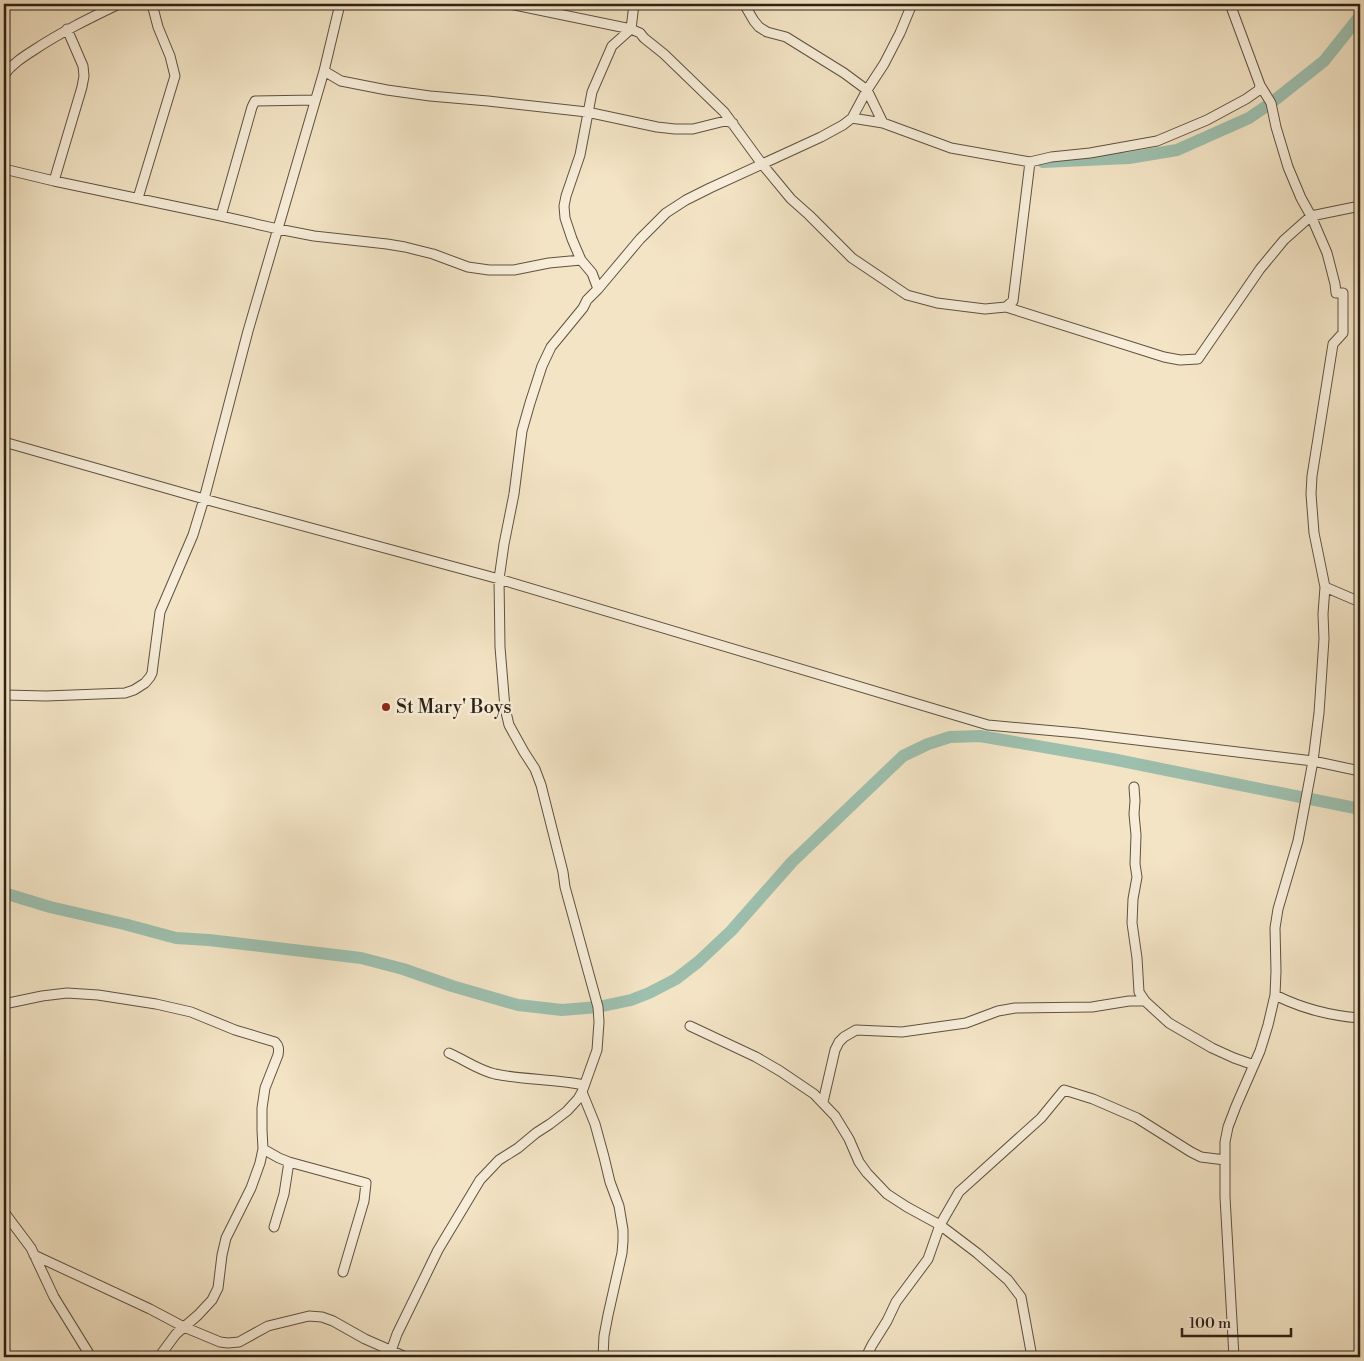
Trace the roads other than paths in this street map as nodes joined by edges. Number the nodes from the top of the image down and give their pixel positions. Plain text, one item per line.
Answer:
1 (119, 4) edge
2 (152, 4) edge
3 (340, 4) edge
4 (510, 4) edge
5 (634, 4) edge
6 (744, 4) edge
7 (912, 4) edge
8 (1230, 4) edge
9 (68, 29) junction
10 (631, 29) junction
11 (324, 71) junction
12 (4, 75) edge
13 (1260, 85) junction
14 (867, 90) junction
15 (315, 100) junction
16 (587, 112) junction
17 (852, 118) junction
18 (733, 123) junction
19 (883, 123) junction
20 (1030, 162) junction
21 (762, 164) junction
22 (4, 169) edge
23 (54, 181) junction
24 (138, 198) junction
25 (1360, 206) edge
26 (221, 216) junction
27 (1312, 216) junction
28 (278, 229) junction
29 (581, 260) junction
30 (598, 289) junction
31 (1006, 306) junction
32 (4, 442) edge
33 (204, 499) junction
34 (499, 579) junction
35 (1324, 587) junction
36 (1360, 602) edge
37 (4, 695) edge
38 (1313, 761) junction
39 (1360, 771) edge
40 (1134, 787) dead end
41 (1275, 995) junction
42 (1145, 1001) junction
43 (4, 1004) edge
44 (1360, 1018) edge
45 (690, 1026) dead end
46 (449, 1053) dead end
47 (1254, 1065) junction
48 (583, 1089) junction
49 (823, 1102) junction
50 (263, 1149) junction
51 (1225, 1160) junction
52 (289, 1162) junction
53 (4, 1212) edge
54 (940, 1225) junction
55 (274, 1227) dead end
56 (34, 1255) junction
57 (343, 1272) dead end
58 (184, 1327) junction
59 (390, 1354) edge
60 (91, 1357) edge
61 (159, 1357) edge
62 (406, 1357) edge
63 (603, 1357) edge
64 (866, 1357) edge
65 (1032, 1357) edge
66 (1234, 1357) edge

1 - 9 street
2 - 24 street
3 - 11 street
4 - 10 street
5 - 10 street
6 - 14 street
7 - 14 street
8 - 13 street
9 - 12 street
9 - 23 street
10 - 16 street
10 - 18 street
11 - 15 street
11 - 16 street
13 - 20 street
13 - 27 street
14 - 17 street
14 - 19 street
15 - 26 street
15 - 28 street
16 - 18 street
16 - 29 street
17 - 19 street
17 - 21 street
18 - 21 street
19 - 20 street
20 - 31 street
21 - 30 street
21 - 31 street
22 - 23 street
23 - 24 street
24 - 26 street
25 - 27 street
26 - 28 street
27 - 31 street
27 - 35 street
28 - 29 street
28 - 33 street
29 - 30 street
30 - 34 street
32 - 33 street
33 - 34 street
33 - 37 street
34 - 38 street
34 - 48 street
35 - 36 street
35 - 38 street
38 - 39 street
38 - 41 street
40 - 42 street
41 - 44 street
41 - 47 street
42 - 47 street
42 - 49 street
43 - 50 street
45 - 49 street
46 - 48 street
47 - 51 street
48 - 59 street
48 - 63 street
49 - 54 street
50 - 52 street
50 - 58 street
51 - 54 street
51 - 66 street
52 - 55 street
52 - 57 street
53 - 56 street
54 - 64 street
54 - 65 street
56 - 58 street
56 - 60 street
58 - 59 street
58 - 61 street
59 - 62 street

